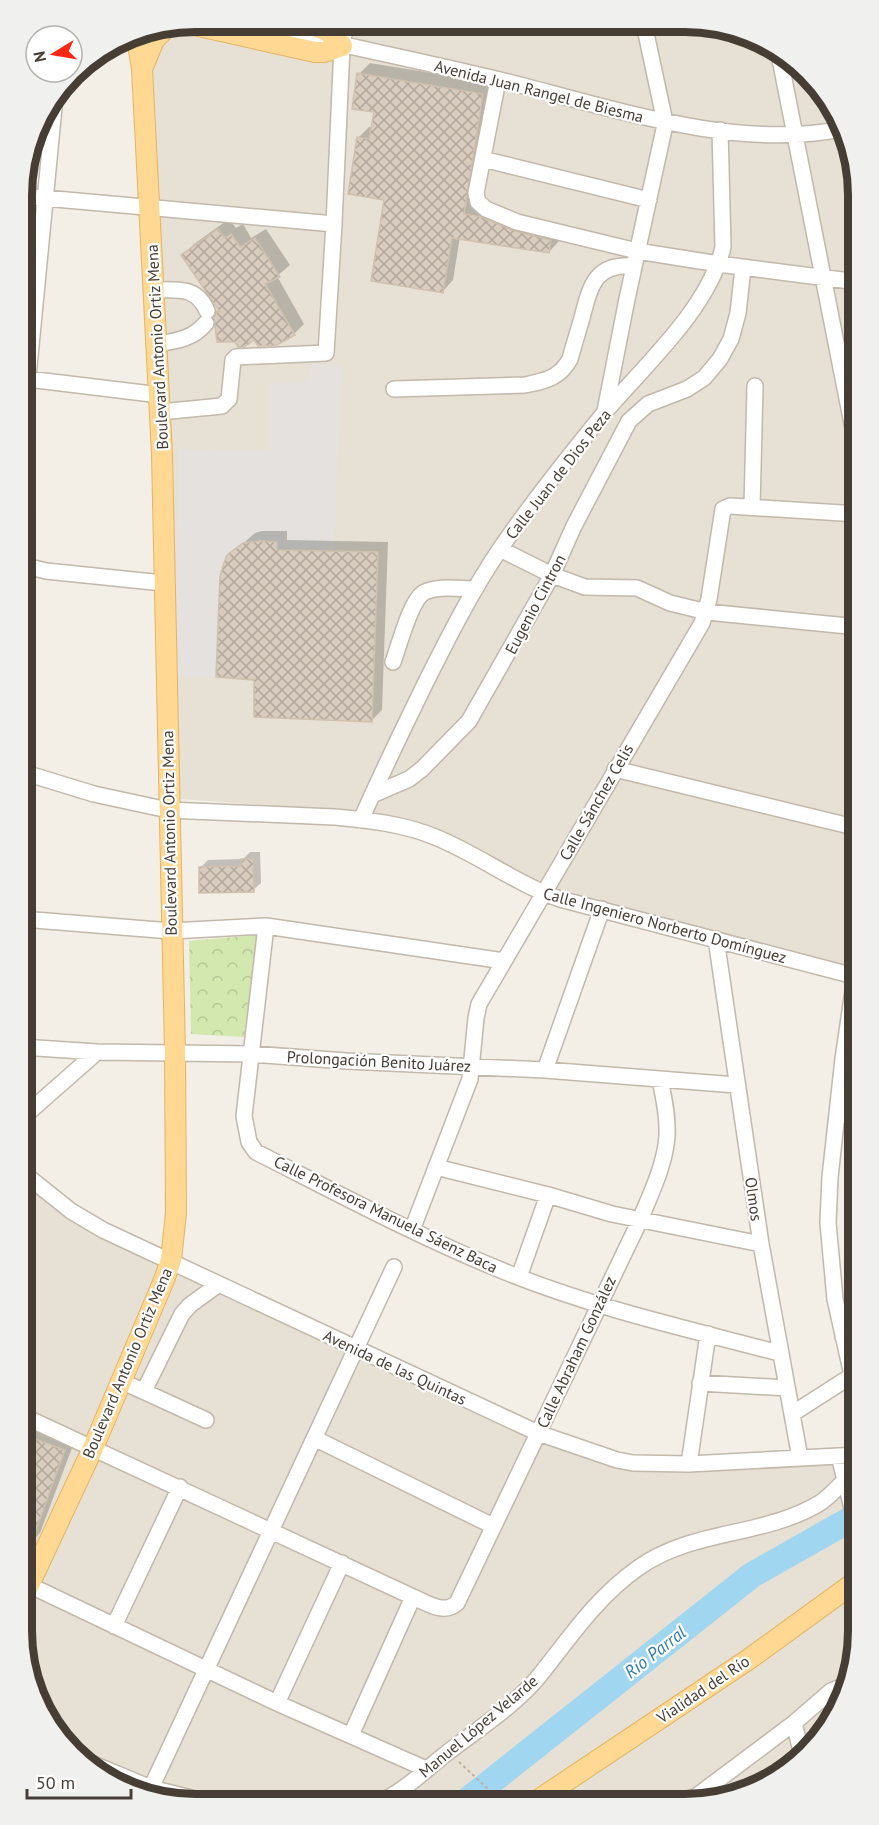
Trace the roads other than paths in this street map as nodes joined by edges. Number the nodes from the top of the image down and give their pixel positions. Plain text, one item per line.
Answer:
1 (225, 32) edge
2 (284, 32) edge
3 (330, 32) edge
4 (344, 32) edge
5 (646, 32) edge
6 (158, 36) edge
7 (342, 46) junction
8 (139, 51) edge
9 (781, 63) edge
10 (498, 80) junction
11 (53, 114) edge
12 (665, 122) junction
13 (720, 129) junction
14 (834, 130) edge
15 (795, 136) junction
16 (483, 159) junction
17 (32, 197) edge
18 (45, 198) junction
19 (650, 200) junction
20 (150, 208) junction
21 (334, 224) junction
22 (636, 258) junction
23 (719, 264) junction
24 (743, 268) junction
25 (823, 279) junction
26 (848, 281) edge
27 (154, 290) junction
28 (32, 336) edge
29 (157, 344) junction
30 (32, 380) edge
31 (755, 386) dead end
32 (627, 387) junction
33 (394, 389) dead end
34 (160, 403) junction
35 (848, 403) edge
36 (648, 404) junction
37 (605, 413) junction
38 (752, 507) junction
39 (848, 513) edge
40 (500, 549) junction
41 (32, 568) edge
42 (552, 575) junction
43 (163, 583) junction
44 (475, 589) junction
45 (707, 612) junction
46 (848, 626) edge
47 (393, 662) dead end
48 (615, 769) junction
49 (32, 775) edge
50 (372, 795) junction
51 (168, 810) junction
52 (361, 820) junction
53 (848, 825) edge
54 (543, 893) junction
55 (602, 909) junction
56 (32, 920) edge
57 (266, 926) junction
58 (171, 930) junction
59 (716, 939) junction
60 (504, 961) junction
61 (847, 974) edge
62 (847, 1033) edge
63 (32, 1048) edge
64 (97, 1052) junction
65 (175, 1052) junction
66 (252, 1054) junction
67 (472, 1066) junction
68 (545, 1070) junction
69 (660, 1080) junction
70 (736, 1085) junction
71 (839, 1099) junction
72 (32, 1108) edge
73 (847, 1114) edge
74 (436, 1167) junction
75 (32, 1180) edge
76 (548, 1195) junction
77 (640, 1220) junction
78 (412, 1230) junction
79 (761, 1244) junction
80 (171, 1260) junction
81 (394, 1267) dead end
82 (519, 1277) junction
83 (219, 1284) junction
84 (598, 1304) junction
85 (708, 1334) junction
86 (847, 1335) edge
87 (843, 1337) junction
88 (357, 1350) junction
89 (847, 1350) edge
90 (779, 1353) junction
91 (847, 1379) edge
92 (121, 1381) junction
93 (700, 1383) junction
94 (787, 1388) junction
95 (144, 1391) junction
96 (792, 1414) junction
97 (32, 1420) edge
98 (206, 1420) dead end
99 (538, 1433) junction
100 (314, 1438) junction
101 (93, 1448) junction
102 (838, 1456) junction
103 (847, 1456) edge
104 (800, 1458) junction
105 (689, 1464) junction
106 (844, 1484) junction
107 (180, 1487) junction
108 (847, 1495) edge
109 (493, 1526) junction
110 (270, 1532) junction
111 (342, 1563) junction
112 (32, 1578) edge
113 (847, 1588) edge
114 (32, 1596) edge
115 (413, 1596) junction
116 (114, 1626) junction
117 (207, 1670) junction
118 (836, 1689) edge
119 (277, 1703) junction
120 (794, 1723) junction
121 (351, 1735) junction
122 (800, 1746) edge
123 (426, 1770) junction
124 (119, 1775) edge
125 (146, 1786) edge
126 (151, 1788) edge
127 (714, 1790) edge
128 (393, 1794) edge
129 (551, 1794) edge

1 - 7 main road
2 - 7 street, Avenida Juan Rangel de Biesma
3 - 7 main road
4 - 7 street
5 - 12 street
6 - 8 main road
7 - 10 street, Avenida Juan Rangel de Biesma
7 - 21 street
8 - 20 main road, Boulevard Antonio Ortiz Mena
9 - 15 street
10 - 12 street, Avenida Juan Rangel de Biesma
10 - 16 street
11 - 18 street
12 - 13 street, Avenida Juan Rangel de Biesma
12 - 19 street
13 - 15 street, Avenida Juan Rangel de Biesma
13 - 23 street, Calle Juan de Dios Peza
14 - 15 street, Avenida Juan Rangel de Biesma
15 - 25 street
16 - 19 street
16 - 22 street
17 - 18 street
18 - 20 street
18 - 28 street
19 - 22 street
20 - 21 street
20 - 27 main road, Boulevard Antonio Ortiz Mena
21 - 34 street
22 - 23 street
22 - 33 street
22 - 37 street
23 - 24 street
23 - 32 street, Calle Juan de Dios Peza
24 - 25 street
24 - 36 street
25 - 26 street
25 - 35 street
27 - 29 main road, Boulevard Antonio Ortiz Mena
27 - 29 street
29 - 34 main road, Boulevard Antonio Ortiz Mena
30 - 34 street
31 - 38 street
32 - 36 street
32 - 37 street, Calle Juan de Dios Peza
34 - 43 main road, Boulevard Antonio Ortiz Mena
36 - 42 street, Eugenio Cintron
37 - 40 street, Calle Juan de Dios Peza
38 - 39 street
38 - 45 street, Calle Sánchez Celis
40 - 42 street
40 - 44 street, Calle Juan de Dios Peza
41 - 43 street
42 - 45 street
42 - 50 street, Eugenio Cintron
43 - 51 main road, Boulevard Antonio Ortiz Mena
44 - 47 street
44 - 50 street, Calle Juan de Dios Peza
45 - 46 street
45 - 48 street, Calle Sánchez Celis
48 - 53 street
48 - 54 street, Calle Sánchez Celis
49 - 51 street, Calle Ingeniero Norberto Domínguez
50 - 52 street, Calle Juan de Dios Peza
51 - 52 street, Calle Ingeniero Norberto Domínguez
51 - 58 main road, Boulevard Antonio Ortiz Mena
52 - 54 street, Calle Ingeniero Norberto Domínguez
54 - 55 street, Calle Ingeniero Norberto Domínguez
54 - 60 street, Calle Sánchez Celis
55 - 59 street, Calle Ingeniero Norberto Domínguez
55 - 68 street
56 - 58 street
57 - 58 street
57 - 60 street
57 - 66 street
58 - 65 main road, Boulevard Antonio Ortiz Mena
59 - 61 street, Calle Ingeniero Norberto Domínguez
59 - 70 street, Olmos
60 - 67 street, Calle Sánchez Celis
62 - 71 street
63 - 64 street, Prolongación Benito Juárez
64 - 65 street, Prolongación Benito Juárez
64 - 72 street
65 - 66 street, Prolongación Benito Juárez
65 - 80 main road, Boulevard Antonio Ortiz Mena
66 - 67 street, Prolongación Benito Juárez
66 - 78 street, Calle Profesora Manuela Sáenz Baca
67 - 68 street, Prolongación Benito Juárez
67 - 74 street, Calle Sánchez Celis
68 - 69 street, Prolongación Benito Juárez
69 - 70 street, Prolongación Benito Juárez
69 - 77 street, Calle Abraham González
70 - 79 street, Olmos
71 - 73 street
71 - 87 street
74 - 76 street
74 - 78 street, Calle Sánchez Celis
75 - 80 street, Avenida de las Quintas
76 - 77 street
76 - 82 street
77 - 79 street
77 - 84 street, Calle Abraham González
78 - 82 street, Calle Profesora Manuela Sáenz Baca
79 - 90 street, Olmos
80 - 83 street, Avenida de las Quintas
80 - 92 main road, Boulevard Antonio Ortiz Mena
81 - 88 street
82 - 84 street, Calle Profesora Manuela Sáenz Baca
83 - 88 street, Avenida de las Quintas
83 - 95 street
84 - 85 street, Calle Profesora Manuela Sáenz Baca
84 - 99 street, Calle Abraham González
85 - 90 street, Calle Profesora Manuela Sáenz Baca
85 - 93 street
86 - 87 street
87 - 89 street
88 - 99 street, Avenida de las Quintas
88 - 100 street
90 - 94 street, Olmos
91 - 96 street
92 - 95 street
92 - 101 main road, Boulevard Antonio Ortiz Mena
93 - 94 street
93 - 105 street
94 - 96 street, Olmos
95 - 98 street
96 - 104 street, Olmos
97 - 101 street
99 - 105 street, Avenida de las Quintas
99 - 109 street, Calle Abraham González
100 - 109 street
100 - 110 street
101 - 107 street
101 - 112 main road, Boulevard Antonio Ortiz Mena
102 - 103 street, Avenida de las Quintas
102 - 104 street, Avenida de las Quintas
102 - 106 street
104 - 105 street, Avenida de las Quintas
106 - 108 street
106 - 123 street, Manuel López Velarde
107 - 110 street
107 - 116 street
109 - 115 street, Calle Abraham González
110 - 111 street
110 - 117 street
111 - 115 street
111 - 119 street
113 - 129 main road, Vialidad del Río
114 - 116 street
115 - 121 street
116 - 117 street
117 - 119 street
117 - 126 street
118 - 120 street
119 - 121 street
120 - 122 street
120 - 127 street
121 - 123 street
123 - 128 street, Manuel López Velarde
124 - 125 street

